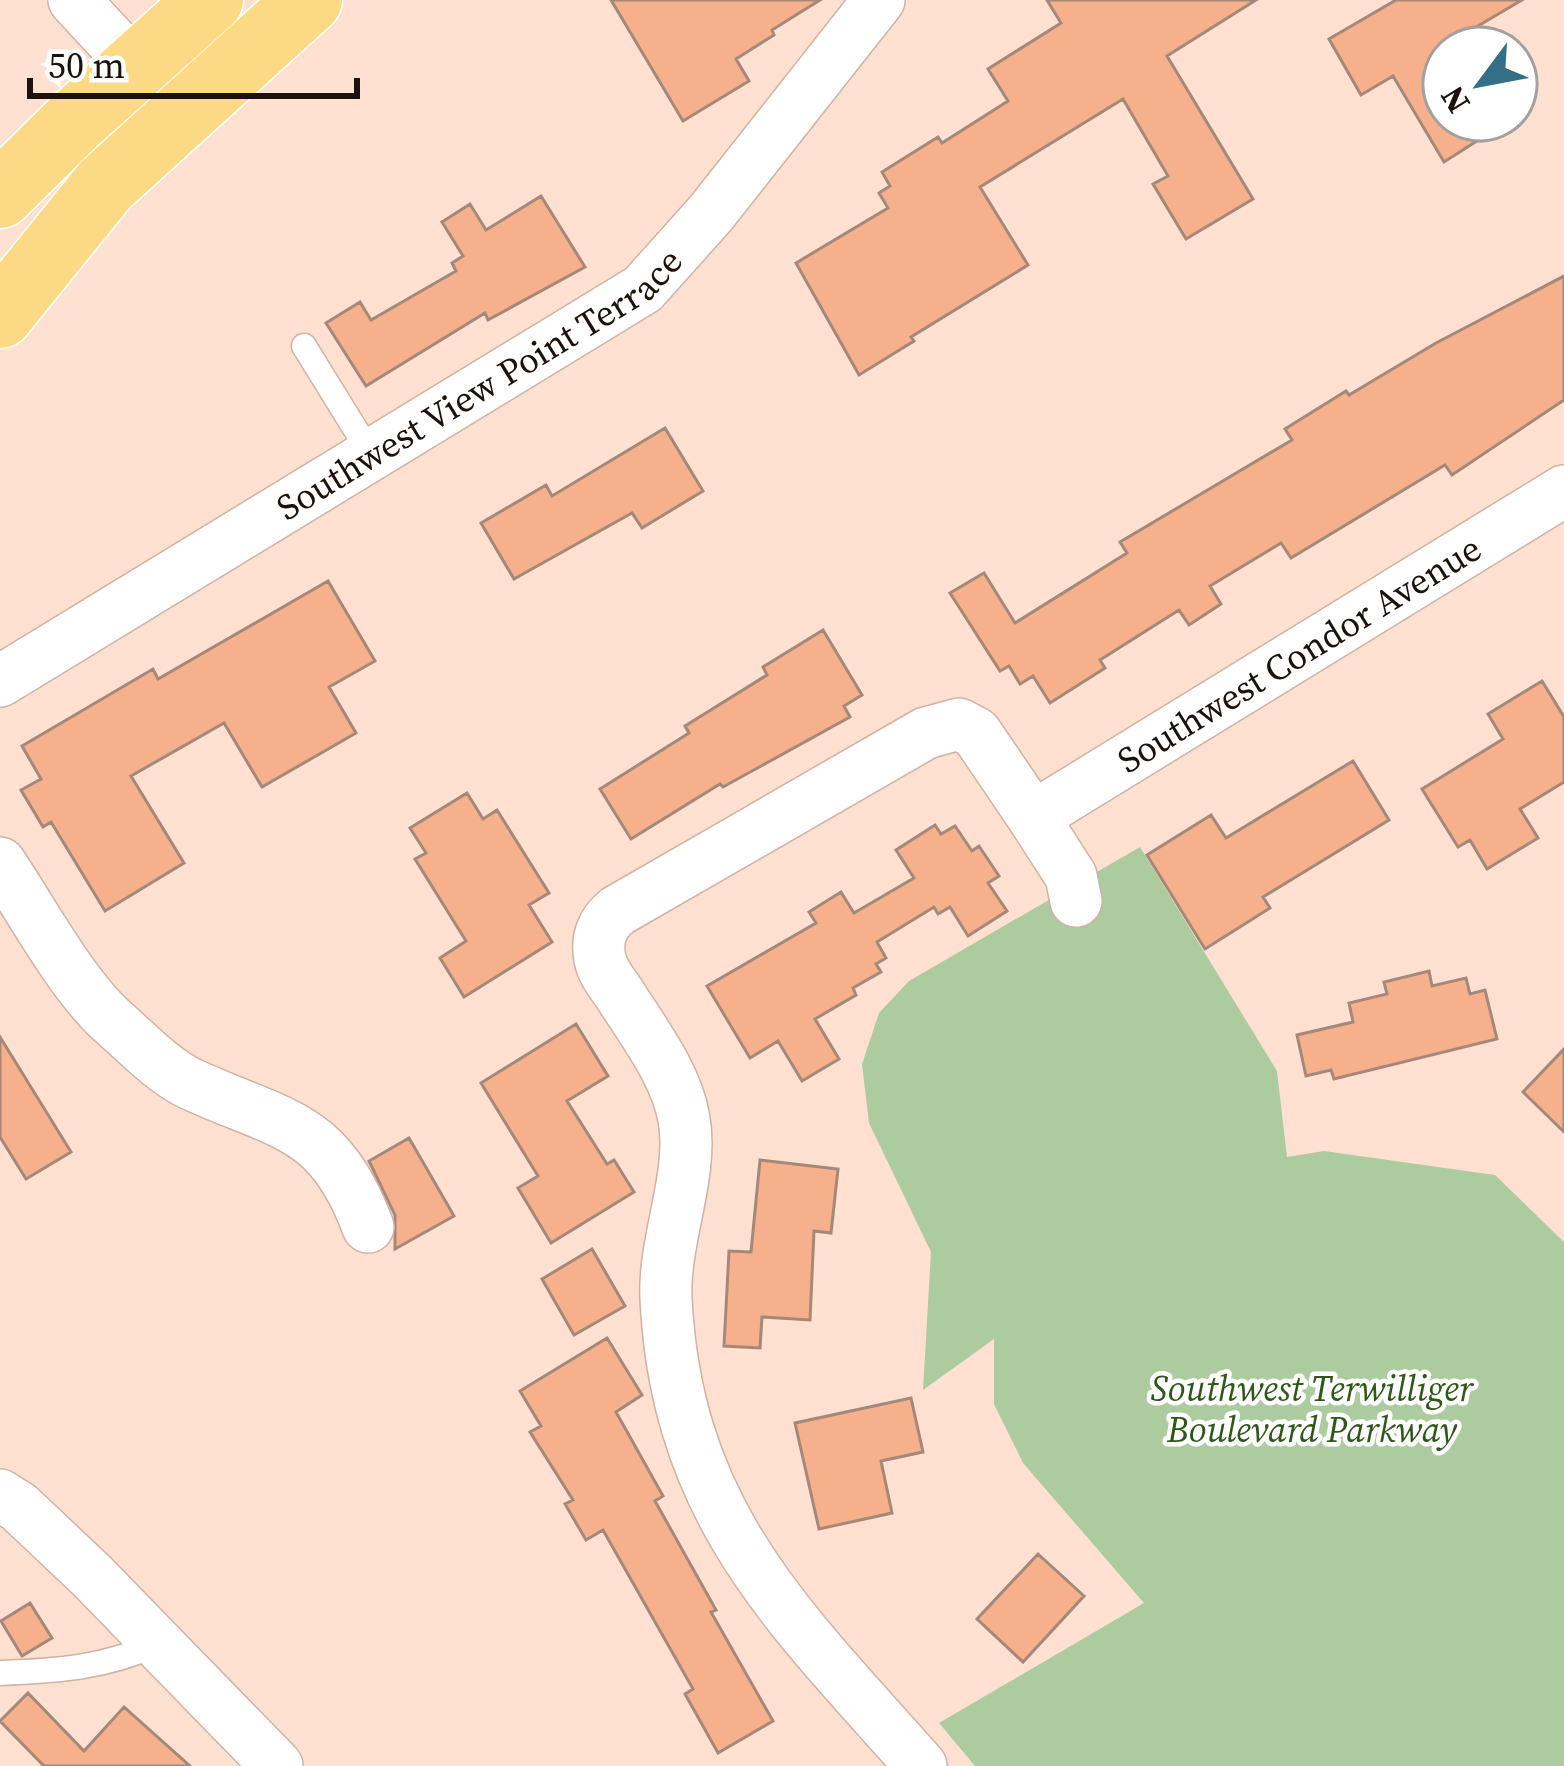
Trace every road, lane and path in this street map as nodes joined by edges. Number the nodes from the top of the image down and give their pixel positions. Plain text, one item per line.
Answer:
1 (74, 0) edge
2 (210, 0) edge
3 (309, 0) edge
4 (879, 0) edge
5 (135, 66) junction
6 (0, 196) edge
7 (0, 315) edge
8 (304, 346) dead end
9 (372, 456) junction
10 (1564, 491) edge
11 (0, 681) edge
12 (1033, 817) junction
13 (0, 863) edge
14 (1076, 901) dead end
15 (368, 1227) dead end
16 (0, 1495) edge
17 (156, 1644) junction
18 (0, 1673) edge
19 (277, 1766) edge
20 (920, 1766) edge

1 - 5 street
2 - 5 main road
3 - 7 main road
4 - 9 street, Southwest View Point Terrace
5 - 6 main road
8 - 9 lane
9 - 11 street, Southwest View Point Terrace
10 - 12 street, Southwest Condor Avenue
12 - 14 street
12 - 20 street
13 - 15 street
16 - 17 street
17 - 18 lane
17 - 19 street

